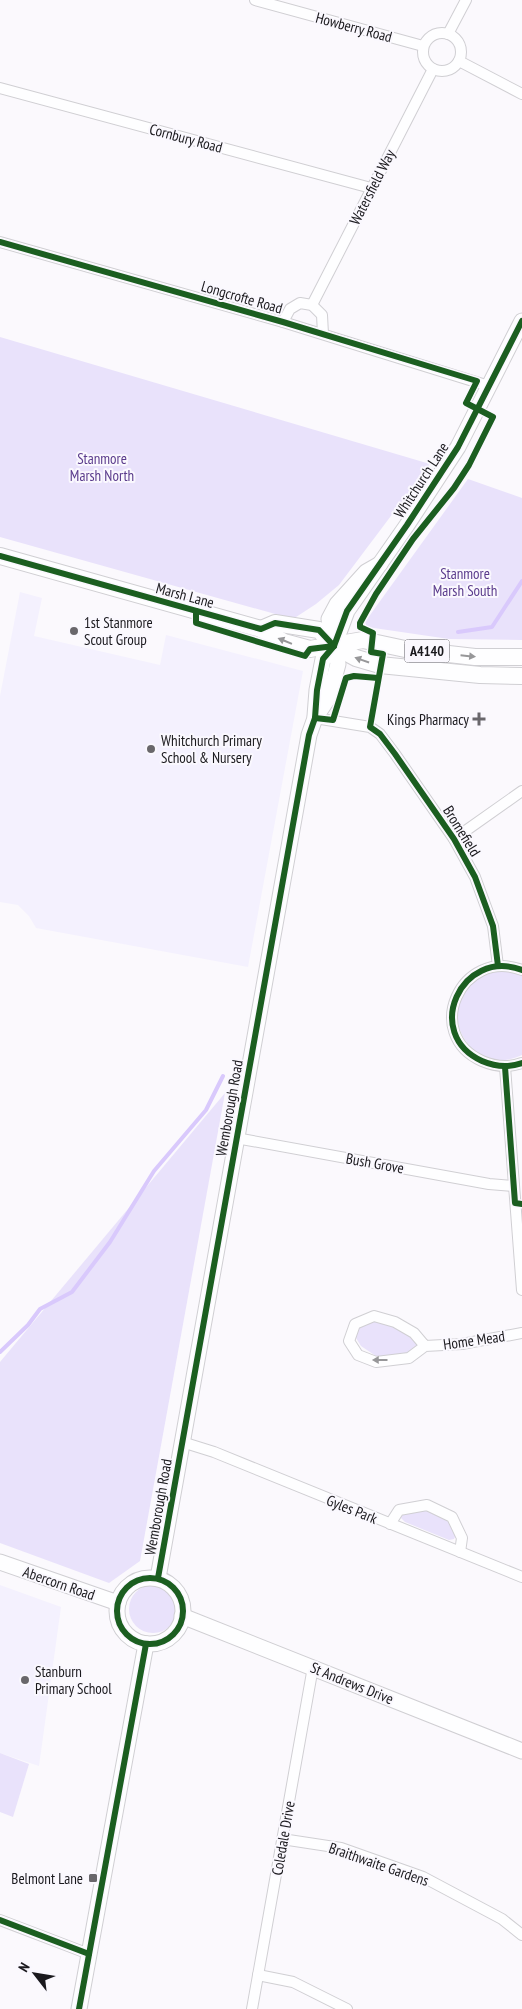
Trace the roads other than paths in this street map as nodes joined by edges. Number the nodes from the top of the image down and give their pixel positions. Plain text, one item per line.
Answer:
1 (255, 0) edge
2 (466, 0) edge
3 (448, 34) junction
4 (423, 46) junction
5 (459, 61) junction
6 (433, 69) junction
7 (0, 88) edge
8 (522, 94) edge
9 (371, 188) junction
10 (0, 242) edge
11 (312, 305) junction
12 (522, 321) edge
13 (283, 322) junction
14 (323, 334) junction
15 (490, 386) junction
16 (0, 556) edge
17 (334, 646) junction
18 (522, 657) edge
19 (522, 676) edge
20 (315, 718) junction
21 (522, 791) edge
22 (454, 839) junction
23 (498, 966) junction
24 (522, 970) edge
25 (522, 1063) edge
26 (506, 1067) junction
27 (236, 1138) junction
28 (514, 1186) junction
29 (519, 1203) edge
30 (522, 1290) edge
31 (522, 1333) edge
32 (425, 1346) junction
33 (182, 1442) junction
34 (390, 1524) junction
35 (460, 1552) junction
36 (0, 1562) edge
37 (522, 1577) edge
38 (158, 1578) junction
39 (118, 1603) junction
40 (182, 1616) junction
41 (146, 1644) junction
42 (313, 1667) junction
43 (522, 1751) edge
44 (282, 1839) junction
45 (0, 1920) edge
46 (522, 1935) edge
47 (89, 1954) junction
48 (258, 1975) junction
49 (79, 2009) edge
50 (252, 2009) edge
51 (347, 2009) edge

1 - 4 street, Howberry Road
2 - 3 street
3 - 4 street
3 - 5 street
4 - 6 street
5 - 6 street
5 - 8 street
6 - 9 street, Watersfield Way
7 - 9 street, Cornbury Road
9 - 11 street, Watersfield Way
10 - 13 street, Longcrofte Road
11 - 13 street
11 - 14 street
12 - 15 street, Whitchurch Lane
13 - 14 street, Longcrofte Road
14 - 15 street, Longcrofte Road
15 - 17 street, Whitchurch Lane
16 - 17 main road, Marsh Lane / A4140
17 -> 18 main road, A4140
19 -> 17 main road, A4140
17 - 20 street, Wemborough Road
20 - 22 street, Bromefield
20 - 27 street, Wemborough Road
21 - 22 street
22 - 23 street, Bromefield
23 - 24 street
23 - 26 street
25 - 26 street
26 - 28 street
27 - 28 street, Bush Grove
27 - 33 street, Wemborough Road
28 - 29 street
29 - 30 street
31 - 32 street, Home Mead
32 -> 32 street, Home Mead
33 - 34 street, Gyles Park
33 - 38 street, Wemborough Road
34 - 35 street, Gyles Park
34 - 35 street
35 - 37 street, Gyles Park
36 - 39 street, Abercorn Road
38 - 39 street
38 - 40 street
39 - 41 street
40 - 41 street
40 - 42 street, St Andrews Drive
41 - 47 street
42 - 43 street, St Andrews Drive
42 - 44 street, Coledale Drive
44 - 46 street, Braithwaite Gardens
44 - 48 street, Coledale Drive
45 - 47 street
47 - 49 street
48 - 50 street, Coledale Drive
48 - 51 street

